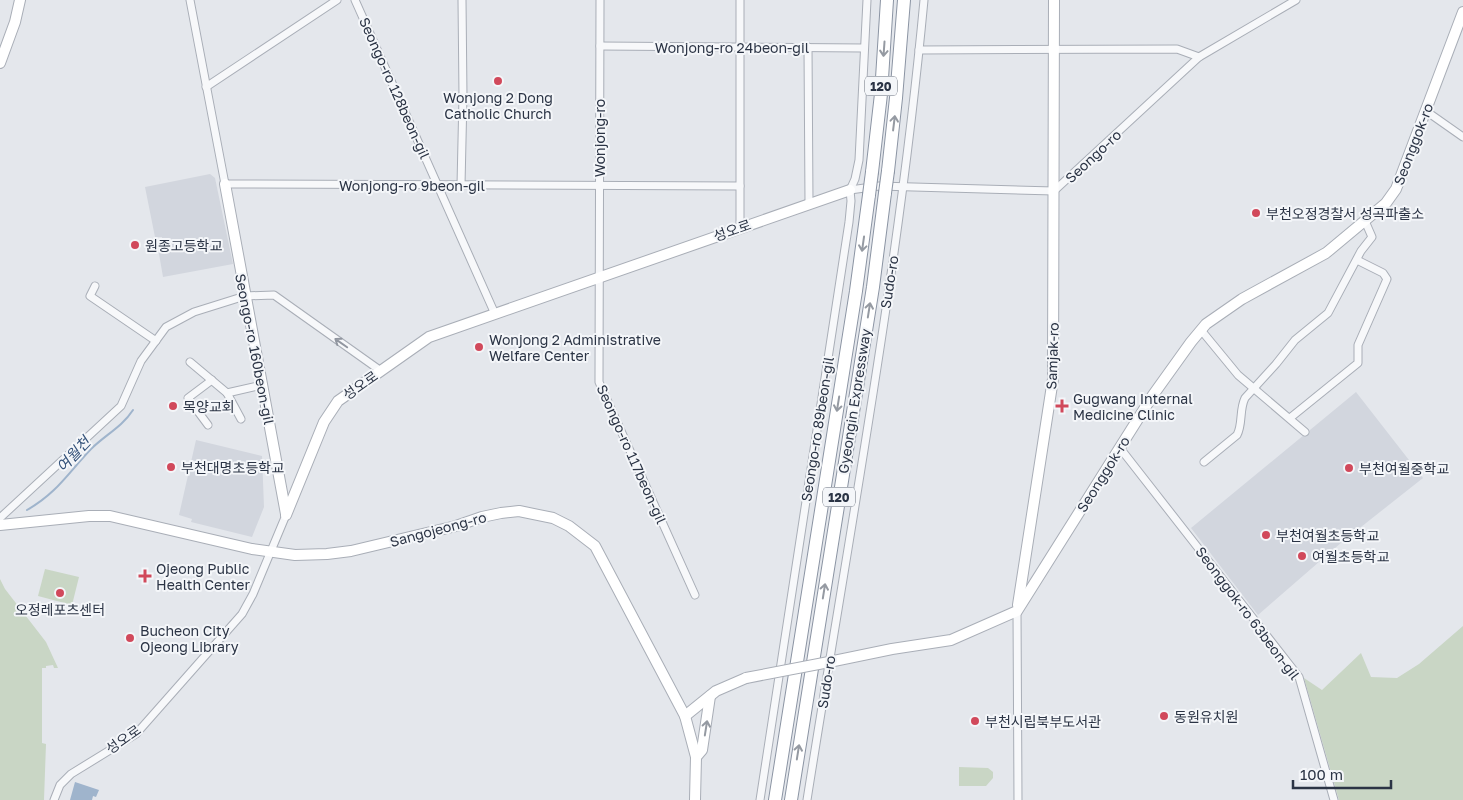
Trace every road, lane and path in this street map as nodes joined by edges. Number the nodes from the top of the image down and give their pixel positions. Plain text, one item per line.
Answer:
1 (20, 0) edge
2 (190, 0) edge
3 (337, 0) edge
4 (355, 0) edge
5 (462, 0) edge
6 (600, 0) edge
7 (740, 0) edge
8 (867, 0) edge
9 (887, 0) edge
10 (904, 0) edge
11 (924, 0) edge
12 (1054, 0) edge
13 (1296, 0) edge
14 (1463, 12) edge
15 (600, 46) junction
16 (740, 47) junction
17 (808, 48) junction
18 (864, 48) junction
19 (919, 50) junction
20 (1054, 50) junction
21 (1199, 57) junction
22 (0, 64) edge
23 (206, 86) junction
24 (1426, 111) junction
25 (1463, 137) edge
26 (225, 184) junction
27 (438, 184) junction
28 (461, 185) junction
29 (599, 185) junction
30 (740, 186) junction
31 (904, 186) junction
32 (850, 190) junction
33 (1054, 191) junction
34 (809, 203) junction
35 (1365, 221) junction
36 (740, 227) junction
37 (1358, 260) junction
38 (599, 276) junction
39 (95, 286) dead end
40 (245, 296) junction
41 (495, 314) junction
42 (1201, 330) junction
43 (156, 340) junction
44 (190, 362) dead end
45 (381, 371) junction
46 (212, 380) junction
47 (262, 385) junction
48 (1254, 389) junction
49 (227, 393) junction
50 (1290, 418) junction
51 (241, 419) dead end
52 (208, 425) dead end
53 (1305, 432) dead end
54 (1120, 448) junction
55 (1204, 462) dead end
56 (286, 515) junction
57 (0, 518) edge
58 (0, 525) edge
59 (270, 552) junction
60 (695, 595) dead end
61 (1017, 611) junction
62 (829, 662) junction
63 (710, 696) junction
64 (685, 716) junction
65 (696, 758) junction
66 (54, 800) edge
67 (695, 800) edge
68 (760, 800) edge
69 (775, 800) edge
70 (791, 800) edge
71 (807, 800) edge
72 (1018, 800) edge
73 (1334, 800) edge

1 - 22 street
2 - 23 street
3 - 23 street
4 - 27 street, Seongo-ro 128beon-gil
5 - 28 street
6 - 15 street, Wonjong-ro
7 - 16 street
8 - 18 street, Seongo-ro 89beon-gil
9 -> 69 highway, Gyeongin Expressway / 120, bridge
70 -> 10 highway, Gyeongin Expressway / 120, bridge
11 - 19 street, Sudo-ro
12 - 20 street, Samjak-ro
13 - 21 street, Seongo-ro
14 - 24 street, Seonggok-ro
15 - 16 street, Wonjong-ro 24beon-gil
15 - 29 street, Wonjong-ro
16 - 17 street, Wonjong-ro 24beon-gil
16 - 30 street
17 - 18 street, Wonjong-ro 24beon-gil
17 - 34 street
18 - 32 street, Seongo-ro 89beon-gil
19 - 20 street
19 - 31 street, Sudo-ro
20 - 21 street
20 - 33 street, Samjak-ro
21 - 33 street, Seongo-ro
23 - 26 street
24 - 25 street
24 - 35 street, Seonggok-ro
26 - 27 street, Wonjong-ro 9beon-gil
26 - 40 street, Seongo-ro 160beon-gil
27 - 28 street, Wonjong-ro 9beon-gil
27 - 41 street, Seongo-ro 128beon-gil
28 - 29 street, Wonjong-ro 9beon-gil
29 - 30 street, Wonjong-ro 9beon-gil
29 - 38 street, Wonjong-ro
30 - 36 street
31 - 32 street, Seongo-ro
31 - 33 street, Seongo-ro
31 - 62 street, Sudo-ro
32 - 34 street, 성오로
32 - 68 street, Seongo-ro 89beon-gil
33 - 61 street, Samjak-ro
34 - 36 street, 성오로
35 - 37 street
35 - 42 street, Seonggok-ro
36 - 38 street, 성오로
37 - 48 street
37 - 50 street
38 - 41 street, 성오로
38 - 60 street, Seongo-ro 117beon-gil
39 - 43 street
40 - 43 street
45 -> 40 street
40 - 47 street, Seongo-ro 160beon-gil
41 - 45 street, 성오로
42 - 48 street
42 - 54 street, Seonggok-ro
43 - 57 street
44 - 46 street
45 - 56 street, 성오로
46 - 49 street
46 - 52 street
47 - 49 street
47 - 56 street, Seongo-ro 160beon-gil
48 - 50 street
48 - 55 street
49 - 51 street
50 - 53 street
54 - 61 street, Seonggok-ro
54 - 73 street, Seonggok-ro 63beon-gil
56 - 59 street, 성오로
58 - 59 street, Sangojeong-ro
59 - 64 street, Sangojeong-ro
59 - 66 street, 성오로
61 - 62 street
61 - 72 street, Samjak-ro
62 - 63 street, bridge
62 - 71 street, Sudo-ro
63 - 64 street
65 -> 63 street
64 - 65 street, Sangojeong-ro
65 - 67 street, Sangojeong-ro

